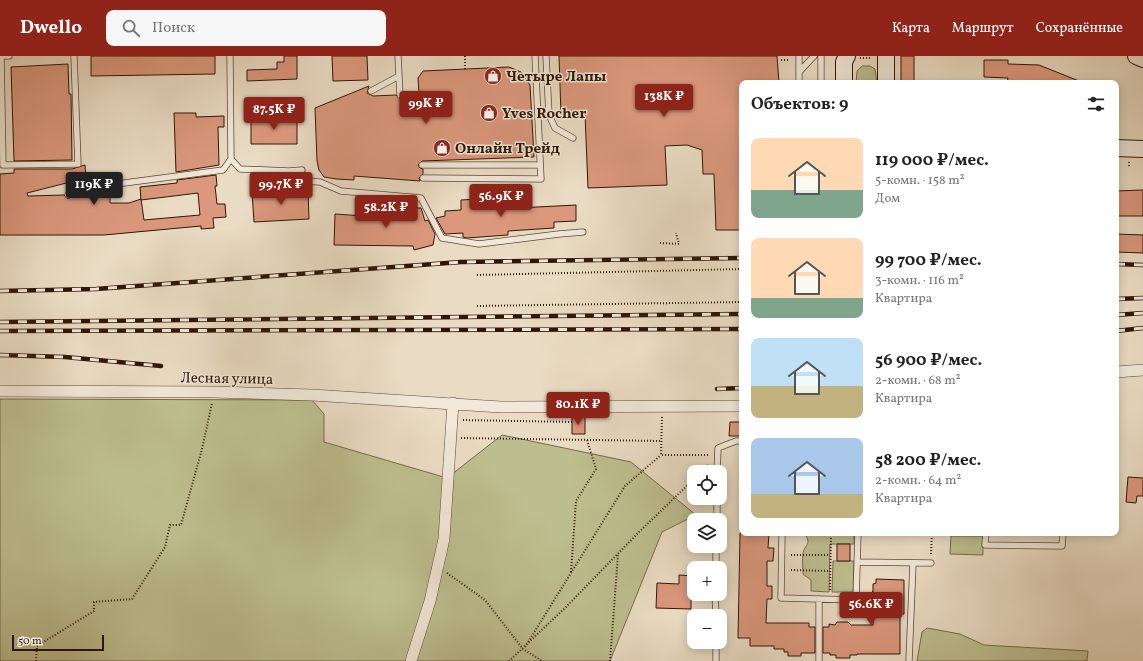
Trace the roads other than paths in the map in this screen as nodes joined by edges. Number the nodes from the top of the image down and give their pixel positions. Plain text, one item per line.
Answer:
1 (1, 56) edge
2 (9, 56) edge
3 (74, 56) edge
4 (230, 56) edge
5 (398, 56) edge
6 (535, 56) edge
7 (546, 56) edge
8 (799, 56) edge
9 (814, 56) edge
10 (821, 56) edge
11 (847, 56) edge
12 (886, 56) edge
13 (1136, 56) edge
14 (1143, 59) edge
15 (799, 72) junction
16 (399, 76) junction
17 (799, 80) edge
18 (821, 80) edge
19 (844, 80) edge
20 (891, 80) edge
21 (371, 91) dead end
22 (400, 95) dead end
23 (573, 138) dead end
24 (1119, 148) edge
25 (1143, 148) edge
26 (231, 159) junction
27 (422, 165) dead end
28 (540, 165) junction
29 (302, 170) dead end
30 (288, 171) junction
31 (423, 178) dead end
32 (68, 195) dead end
33 (583, 232) dead end
34 (1143, 370) edge
35 (1119, 372) edge
36 (0, 391) edge
37 (454, 403) junction
38 (739, 406) edge
39 (739, 440) edge
40 (718, 465) edge
41 (782, 536) edge
42 (858, 536) edge
43 (986, 536) edge
44 (1063, 536) edge
45 (857, 562) junction
46 (914, 563) junction
47 (931, 563) road end
48 (819, 599) junction
49 (716, 649) edge
50 (411, 661) edge
51 (716, 661) edge
52 (818, 661) edge
53 (909, 661) edge

1 - 2 lane
1 - 3 lane
4 - 26 lane
5 - 16 lane
6 - 28 lane
7 - 23 lane
8 - 15 lane
9 - 15 lane
10 - 18 lane
11 - 19 street
12 - 20 street
13 - 14 street
15 - 17 lane
16 - 21 lane
16 - 22 lane
24 - 25 street
26 - 30 lane
26 - 32 lane
27 - 28 lane
28 - 31 lane
29 - 30 lane
30 - 33 lane
34 - 35 street
36 - 37 street, Лесная улица
37 - 38 street, Лесная улица
37 - 50 street
39 - 40 lane
41 - 48 lane
42 - 45 lane
43 - 44 lane
45 - 46 lane
45 - 48 lane
46 - 47 lane
46 - 53 lane
48 - 52 lane
49 - 51 lane

